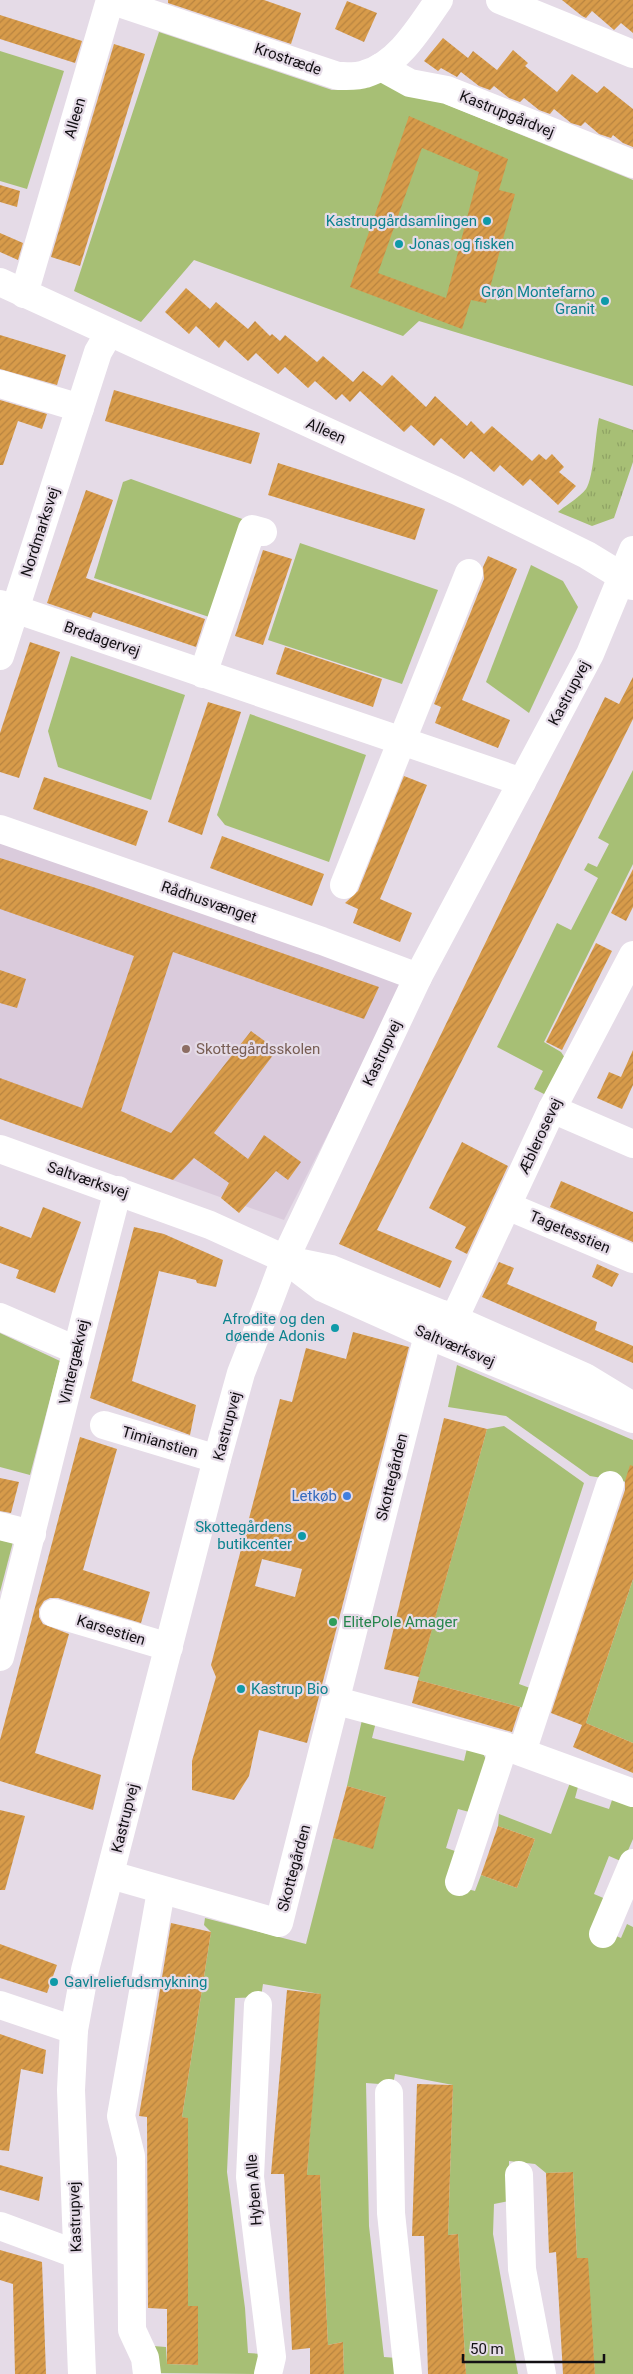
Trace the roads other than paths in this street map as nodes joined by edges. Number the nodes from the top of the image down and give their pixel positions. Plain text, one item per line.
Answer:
1 (110, 0) edge
2 (439, 0) edge
3 (500, 0) edge
4 (633, 54) edge
5 (381, 67) junction
6 (633, 164) edge
7 (0, 282) edge
8 (24, 294) junction
9 (109, 333) junction
10 (0, 384) edge
11 (80, 408) junction
12 (263, 532) dead end
13 (633, 550) edge
14 (469, 573) dead end
15 (628, 582) edge
16 (8, 607) edge
17 (0, 656) edge
18 (204, 674) junction
19 (401, 741) junction
20 (522, 782) junction
21 (0, 829) edge
22 (344, 885) dead end
23 (633, 955) edge
24 (418, 977) junction
25 (552, 1109) junction
26 (633, 1144) edge
27 (0, 1149) edge
28 (118, 1190) junction
29 (508, 1206) junction
30 (285, 1259) junction
31 (633, 1259) edge
32 (0, 1318) edge
33 (442, 1323) junction
34 (76, 1350) junction
35 (633, 1406) edge
36 (633, 1419) edge
37 (104, 1425) dead end
38 (217, 1459) junction
39 (610, 1485) dead end
40 (0, 1526) edge
41 (32, 1534) junction
42 (54, 1613) dead end
43 (169, 1647) junction
44 (0, 1657) edge
45 (337, 1701) junction
46 (513, 1749) junction
47 (633, 1793) edge
48 (633, 1863) edge
49 (111, 1875) junction
50 (459, 1882) dead end
51 (161, 1891) junction
52 (603, 1934) dead end
53 (0, 2005) edge
54 (258, 2005) dead end
55 (74, 2030) junction
56 (389, 2093) dead end
57 (519, 2175) dead end
58 (0, 2226) edge
59 (76, 2254) junction
60 (82, 2374) edge
61 (147, 2374) edge
62 (268, 2374) edge
63 (408, 2374) edge
64 (542, 2374) edge

1 - 5 street, Krostræde
1 - 8 street, Alleen
2 - 5 street, Krostræde
3 - 4 street
5 - 6 street, Kastrupgårdvej
7 - 8 street, Alleen
8 - 9 street, Alleen
9 - 11 street, Nordmarksvej
9 - 15 street, Alleen
10 - 11 street
11 - 16 street, Nordmarksvej
12 - 18 street
13 - 15 street, Kastrupvej
14 - 19 street
15 - 20 street, Kastrupvej
16 - 17 street, Nordmarksvej
16 - 18 street, Bredagervej
18 - 19 street, Bredagervej
19 - 20 street, Bredagervej
19 - 22 street
20 - 24 street, Kastrupvej
21 - 24 street, Rådhusvænget
23 - 25 street, Æblerosevej
24 - 30 street, Kastrupvej
25 - 26 street
25 - 29 street, Æblerosevej
27 - 28 street, Saltværksvej
28 - 30 street, Saltværksvej
28 - 34 street, Vintergækvej
29 - 31 street, Tagetesstien
29 - 33 street, Æblerosevej
30 - 33 street, Saltværksvej
30 - 38 street, Kastrupvej
32 - 34 street
33 - 35 street, Saltværksvej
33 - 36 street, Saltværksvej
33 - 45 street, Skottegården
34 - 41 street, Vintergækvej
37 - 38 street, Timianstien
38 - 43 street, Kastrupvej
39 - 46 street
40 - 41 street
41 - 44 street, Vintergækvej
42 - 43 street, Karsestien
43 - 49 street, Kastrupvej
45 - 46 street
45 - 51 street, Skottegården
46 - 47 street
46 - 50 street
48 - 52 street
49 - 51 street, Skottegården
49 - 55 street, Kastrupvej
51 - 61 street
53 - 55 street
54 - 62 street, Hyben Alle
55 - 59 street, Kastrupvej
56 - 63 street
57 - 64 street
58 - 59 street
59 - 60 street, Kastrupvej

